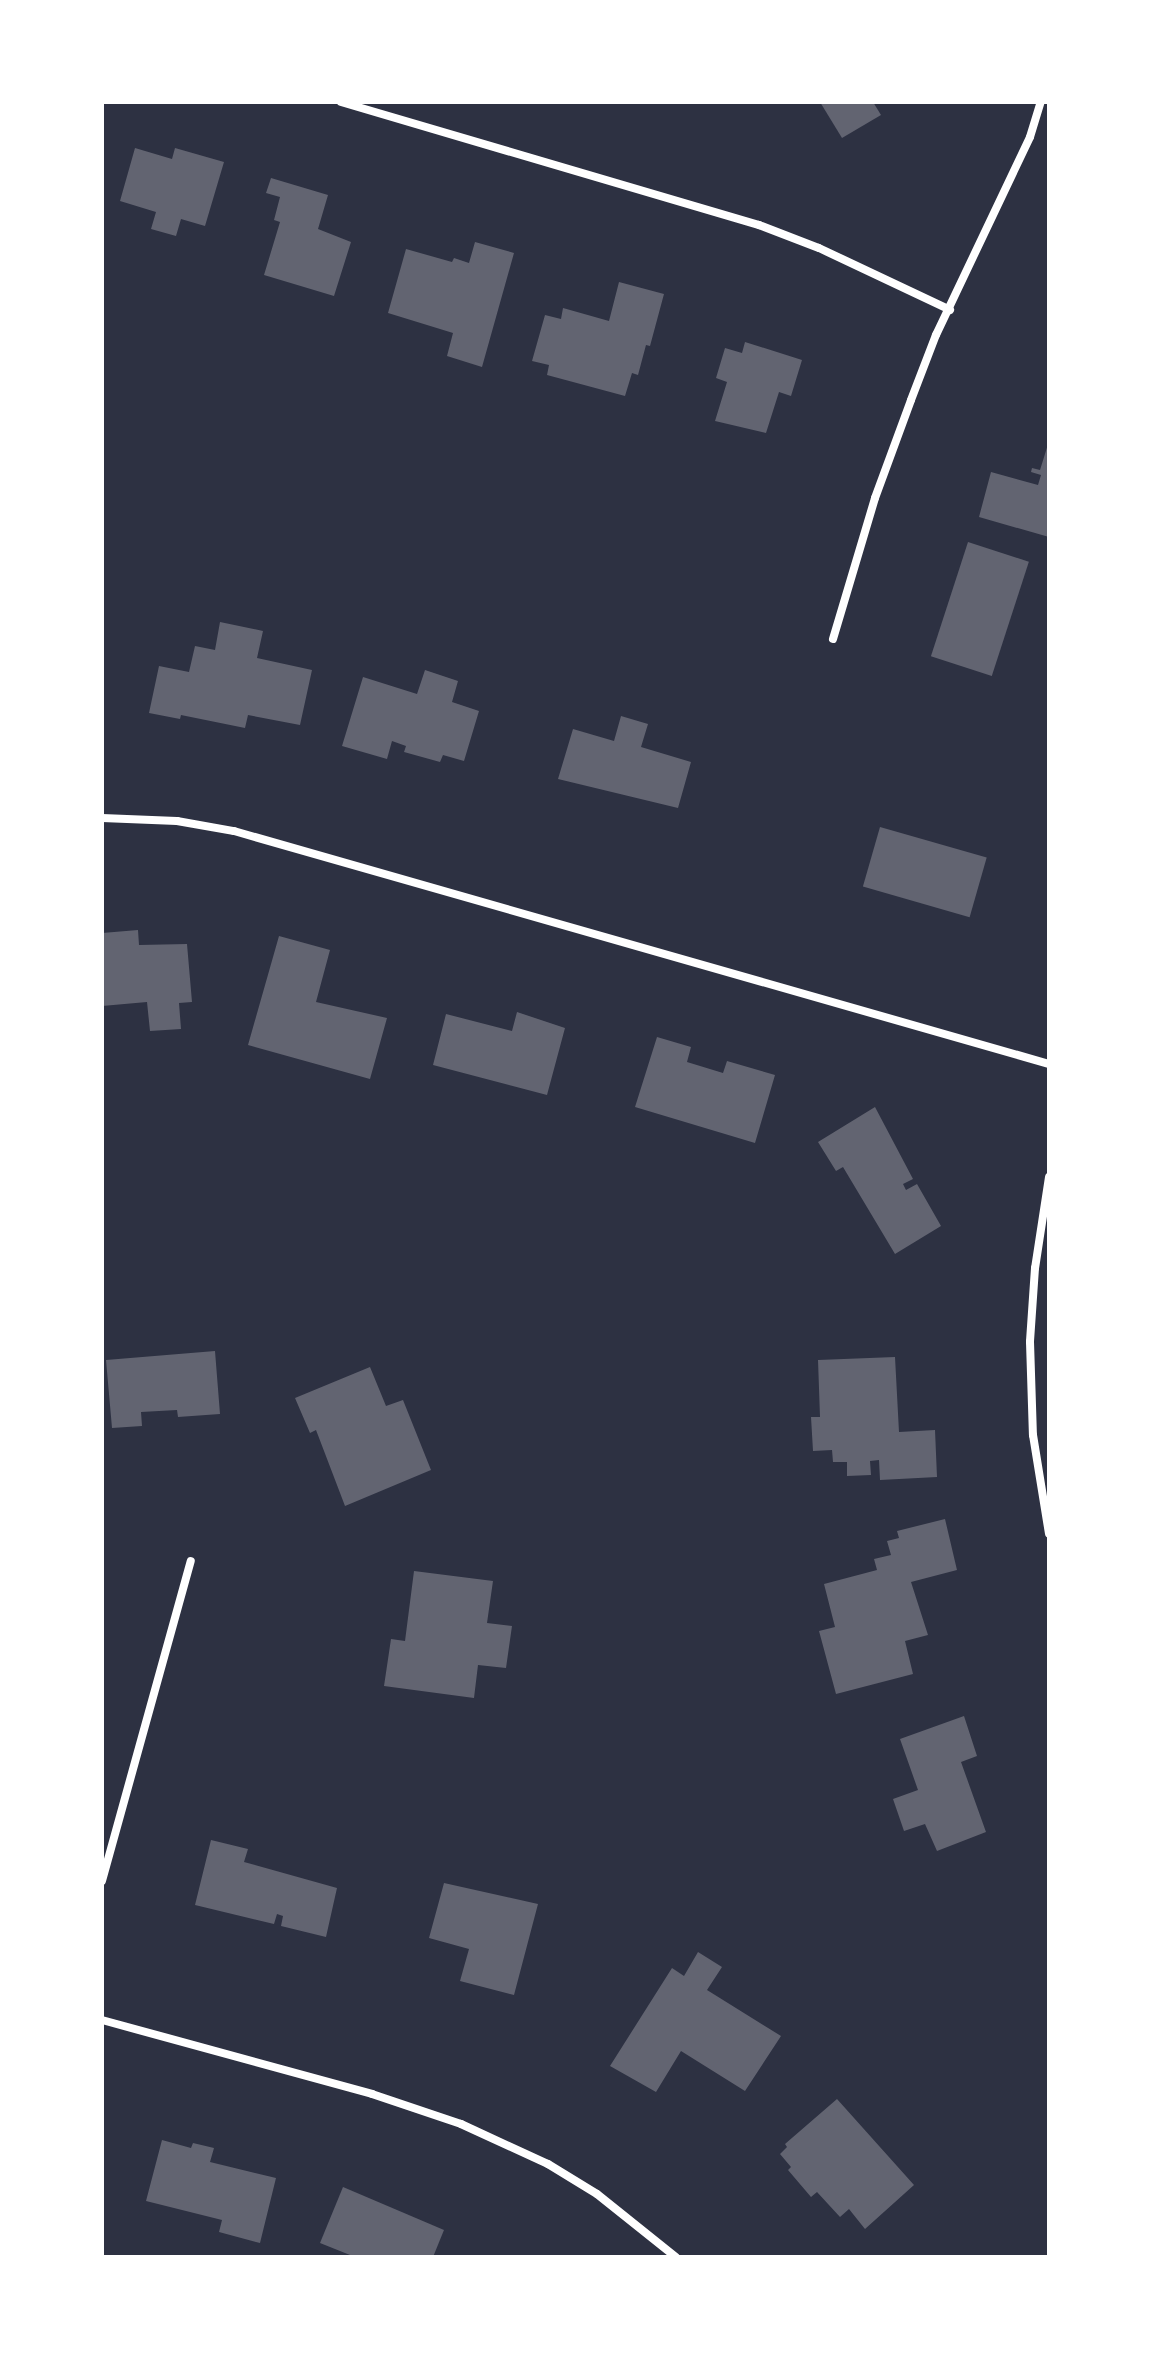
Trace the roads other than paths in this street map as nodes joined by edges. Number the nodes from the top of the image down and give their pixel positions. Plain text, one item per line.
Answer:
1 (341, 102) edge
2 (1041, 102) edge
3 (950, 310) junction
4 (833, 639) dead end
5 (102, 818) edge
6 (1049, 1064) edge
7 (1049, 1177) edge
8 (1049, 1534) edge
9 (191, 1561) dead end
10 (102, 1881) edge
11 (102, 2020) edge
12 (676, 2257) edge

1 - 3 street
2 - 3 street
3 - 4 street
5 - 6 street
7 - 8 street
9 - 10 street
11 - 12 street

